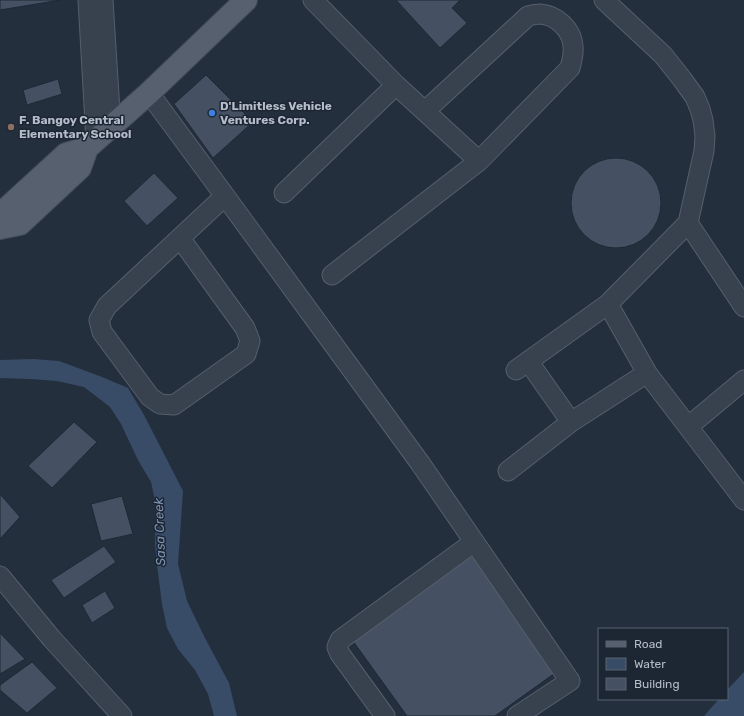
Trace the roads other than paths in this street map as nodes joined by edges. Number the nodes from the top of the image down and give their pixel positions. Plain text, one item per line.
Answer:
1 (88, 0) edge
2 (103, 0) edge
3 (246, 0) edge
4 (313, 0) edge
5 (604, 0) edge
6 (396, 85) junction
7 (149, 93) junction
8 (425, 111) junction
9 (98, 138) junction
10 (479, 161) junction
11 (284, 193) dead end
12 (226, 196) junction
13 (5, 217) edge
14 (688, 223) junction
15 (180, 238) junction
16 (332, 275) dead end
17 (608, 304) junction
18 (744, 308) edge
19 (647, 373) junction
20 (744, 380) edge
21 (571, 422) junction
22 (689, 426) junction
23 (508, 471) dead end
24 (744, 500) edge
25 (474, 542) junction
26 (0, 576) edge
27 (122, 716) edge
28 (385, 716) edge
29 (516, 716) edge

1 - 9 street
2 - 9 street
3 - 7 main road
4 - 6 street
5 - 14 street
6 - 8 street
6 - 11 street
7 - 9 main road
7 - 12 street
8 - 10 street
8 - 10 street
9 - 13 main road
10 - 16 street
12 - 15 street
12 - 25 street
14 - 17 street
14 - 18 street
15 - 15 street
17 - 19 street
17 - 21 street
19 - 21 street
19 - 22 street
20 - 22 street
21 - 23 street
22 - 24 street
25 - 28 street
25 - 29 street
26 - 27 street

